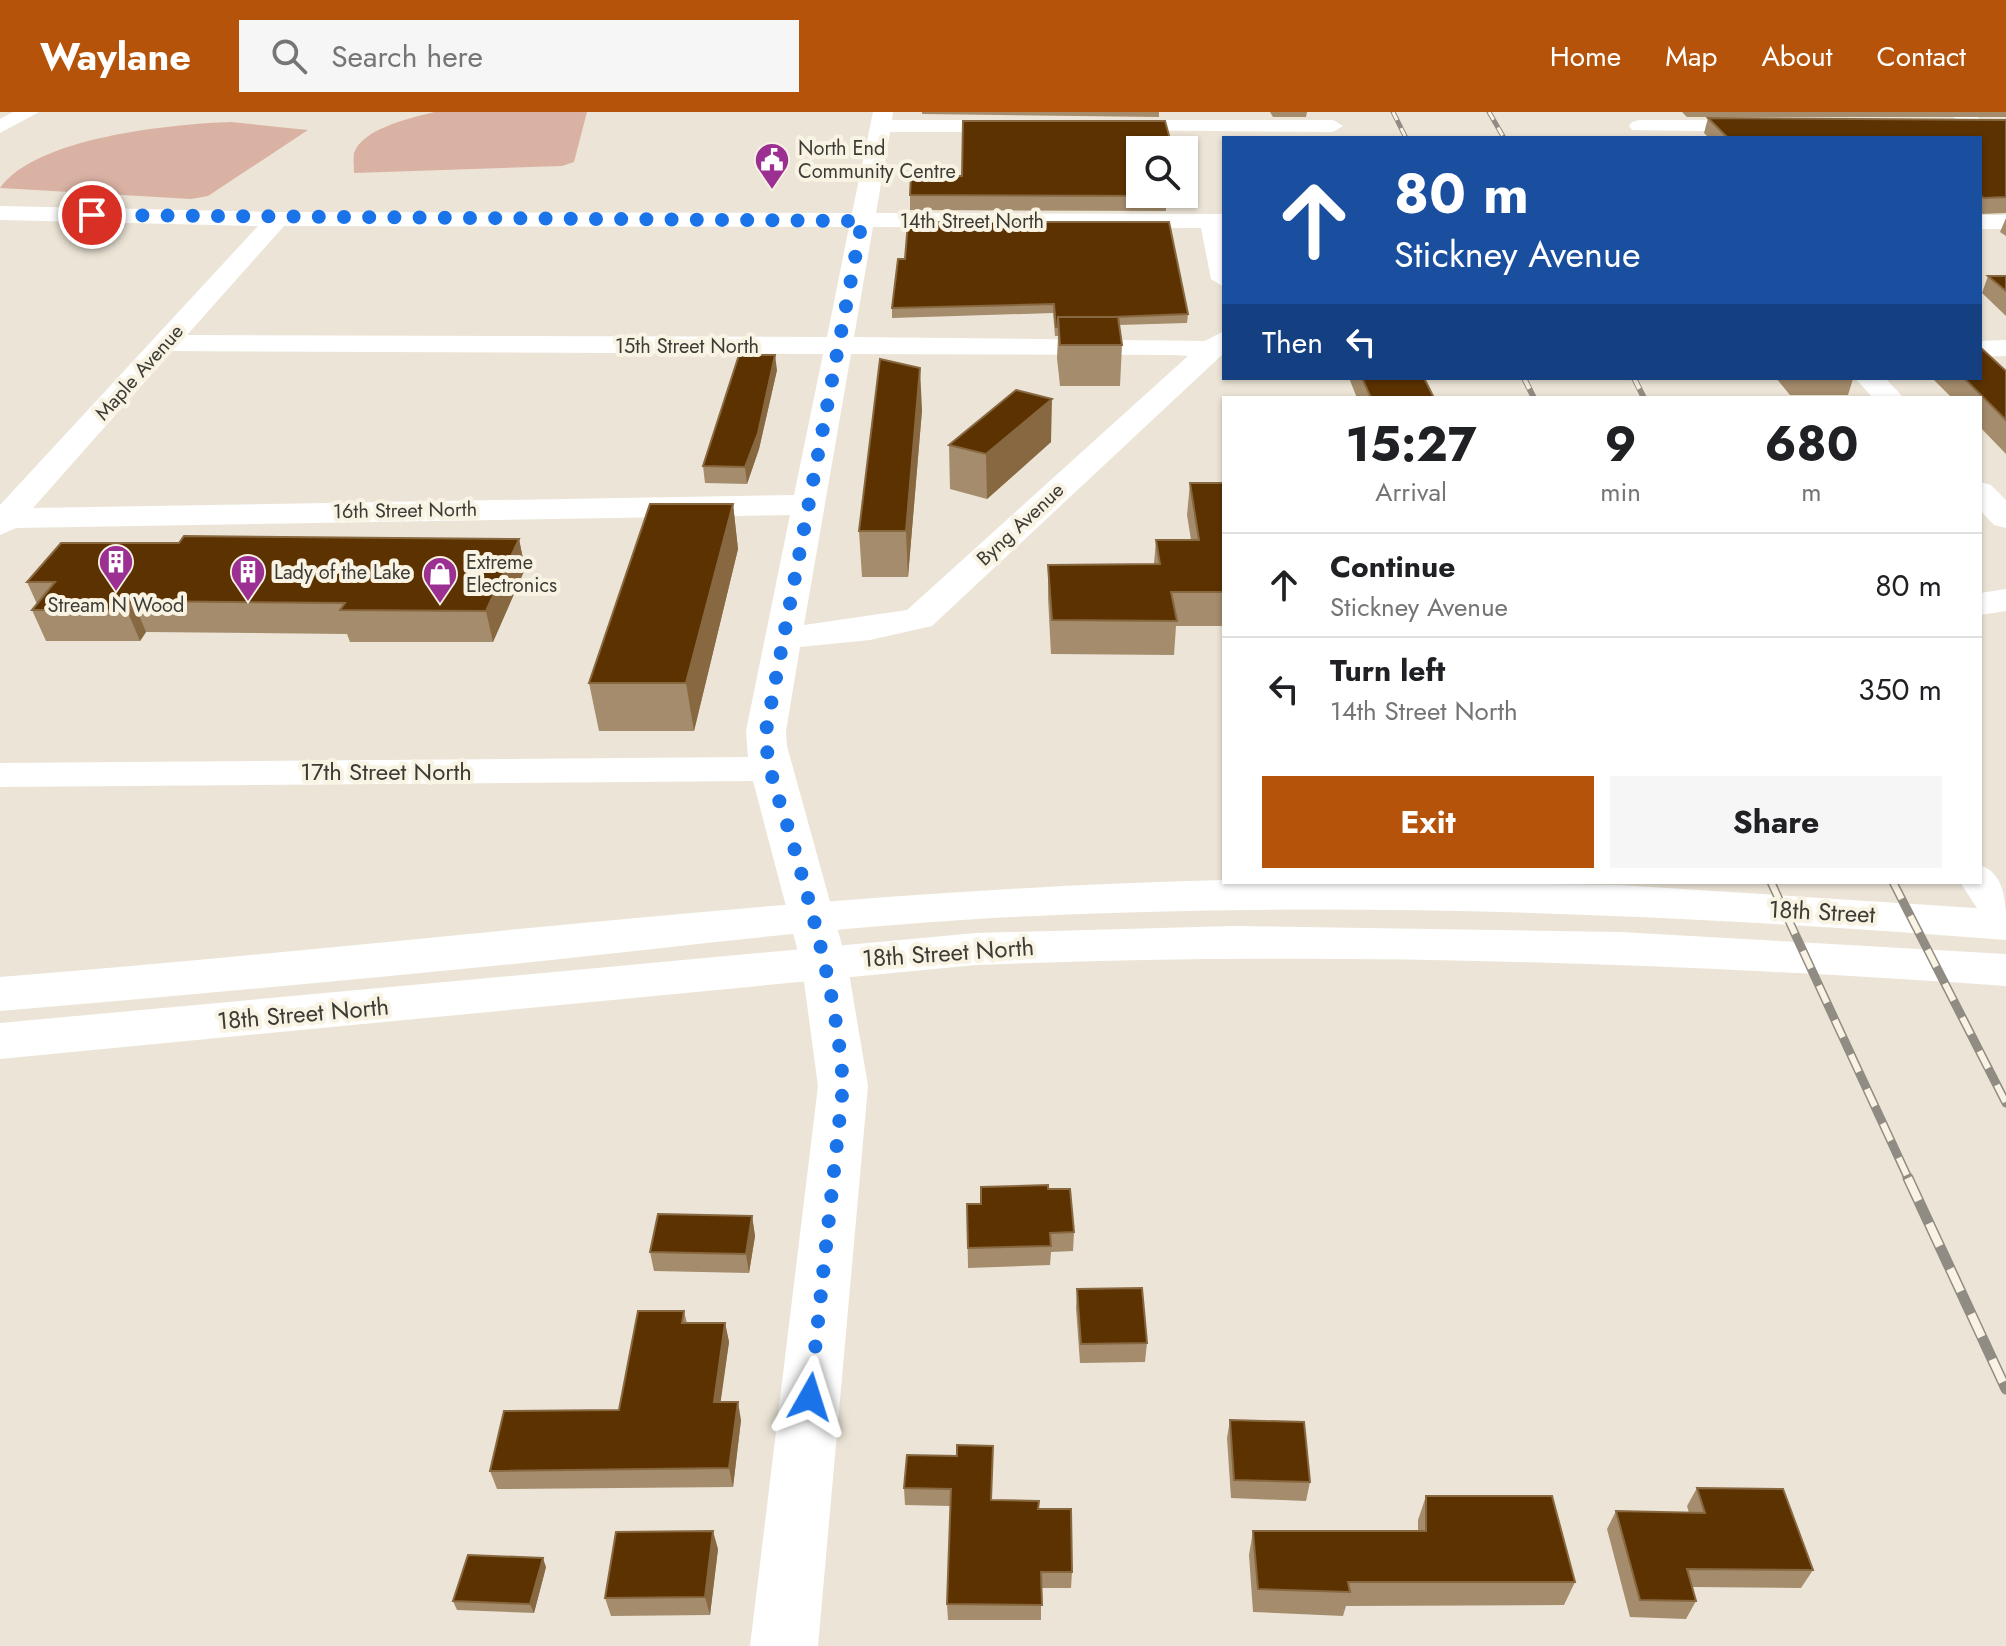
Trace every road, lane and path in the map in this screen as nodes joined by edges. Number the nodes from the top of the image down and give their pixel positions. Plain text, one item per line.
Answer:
1 (29, 112) edge
2 (882, 119) edge
3 (1951, 119) edge
4 (1333, 125) edge
5 (1638, 125) edge
6 (1050, 126) edge
7 (1081, 126) edge
8 (1790, 126) edge
9 (1976, 126) junction
10 (2006, 126) edge
11 (0, 127) edge
12 (2006, 147) edge
13 (0, 213) edge
14 (277, 219) junction
15 (862, 221) junction
16 (1218, 221) edge
17 (1982, 222) edge
18 (2006, 222) edge
19 (1222, 260) edge
20 (165, 343) junction
21 (1217, 344) edge
22 (840, 346) junction
23 (2006, 348) edge
24 (1982, 349) edge
25 (1871, 380) edge
26 (1887, 396) edge
27 (1982, 494) edge
28 (810, 505) junction
29 (2006, 518) edge
30 (2, 521) edge
31 (2006, 600) edge
32 (1982, 604) edge
33 (783, 638) junction
34 (771, 769) junction
35 (0, 775) edge
36 (1982, 882) edge
37 (1639, 903) joint
38 (2006, 917) edge
39 (2006, 925) edge
40 (1659, 949) joint
41 (797, 960) junction
42 (2006, 970) edge
43 (0, 994) edge
44 (0, 1041) edge
45 (784, 1646) edge

1 - 11 street
2 - 6 street
2 - 15 street
3 - 9 street
4 - 7 street
5 - 8 street
9 - 10 street
9 - 12 street
13 - 14 street, 14th Street North
14 - 15 street, 14th Street North
14 - 20 street, Maple Avenue
15 - 16 street, 14th Street North
15 - 22 street
16 - 19 street
17 - 18 street
20 - 22 street, 15th Street North
20 - 30 street, Maple Avenue
21 - 22 street, 15th Street North
21 - 33 street, Byng Avenue
22 - 28 street
23 - 24 street
25 - 26 street
27 - 29 street
28 - 30 street, 16th Street North
28 - 33 street
31 - 32 street
33 - 34 street
34 - 35 street, 17th Street North
34 - 41 street
36 - 38 street
37 - 39 street, 18th Street
37 - 43 street, 18th Street North
40 - 41 street, 18th Street North
40 - 42 street, 18th Street
41 - 44 street, 18th Street North
41 - 45 street

